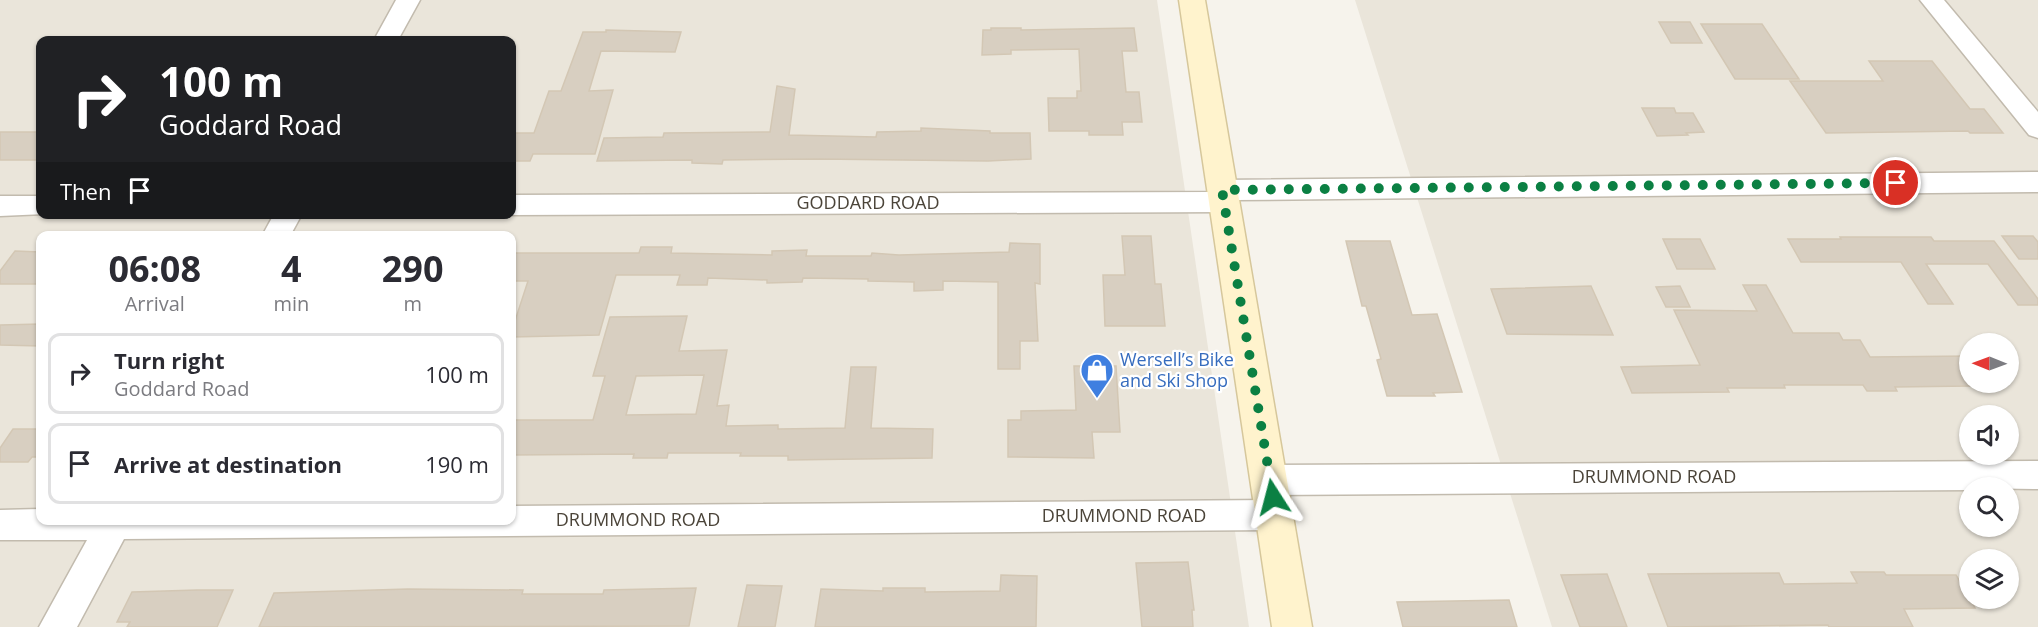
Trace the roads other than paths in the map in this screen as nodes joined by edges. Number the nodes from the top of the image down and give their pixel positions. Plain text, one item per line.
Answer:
1 (408, 0) edge
2 (1192, 0) edge
3 (1932, 0) edge
4 (388, 36) edge
5 (2038, 129) edge
6 (2038, 182) edge
7 (1223, 196) junction
8 (516, 205) edge
9 (0, 206) edge
10 (36, 206) edge
11 (2038, 474) edge
12 (1270, 480) junction
13 (1275, 515) junction
14 (516, 520) edge
15 (36, 524) edge
16 (0, 525) edge
17 (114, 525) edge
18 (57, 627) edge
19 (1292, 627) edge

1 - 4 street
2 - 7 main road
3 - 5 street
6 - 7 street, GODDARD ROAD
7 - 8 street, GODDARD ROAD
7 - 12 main road
9 - 10 street
11 - 12 street, DRUMMOND ROAD
12 - 13 main road
13 - 14 street, DRUMMOND ROAD
13 - 19 main road
15 - 16 street, DRUMMOND ROAD
17 - 18 street

